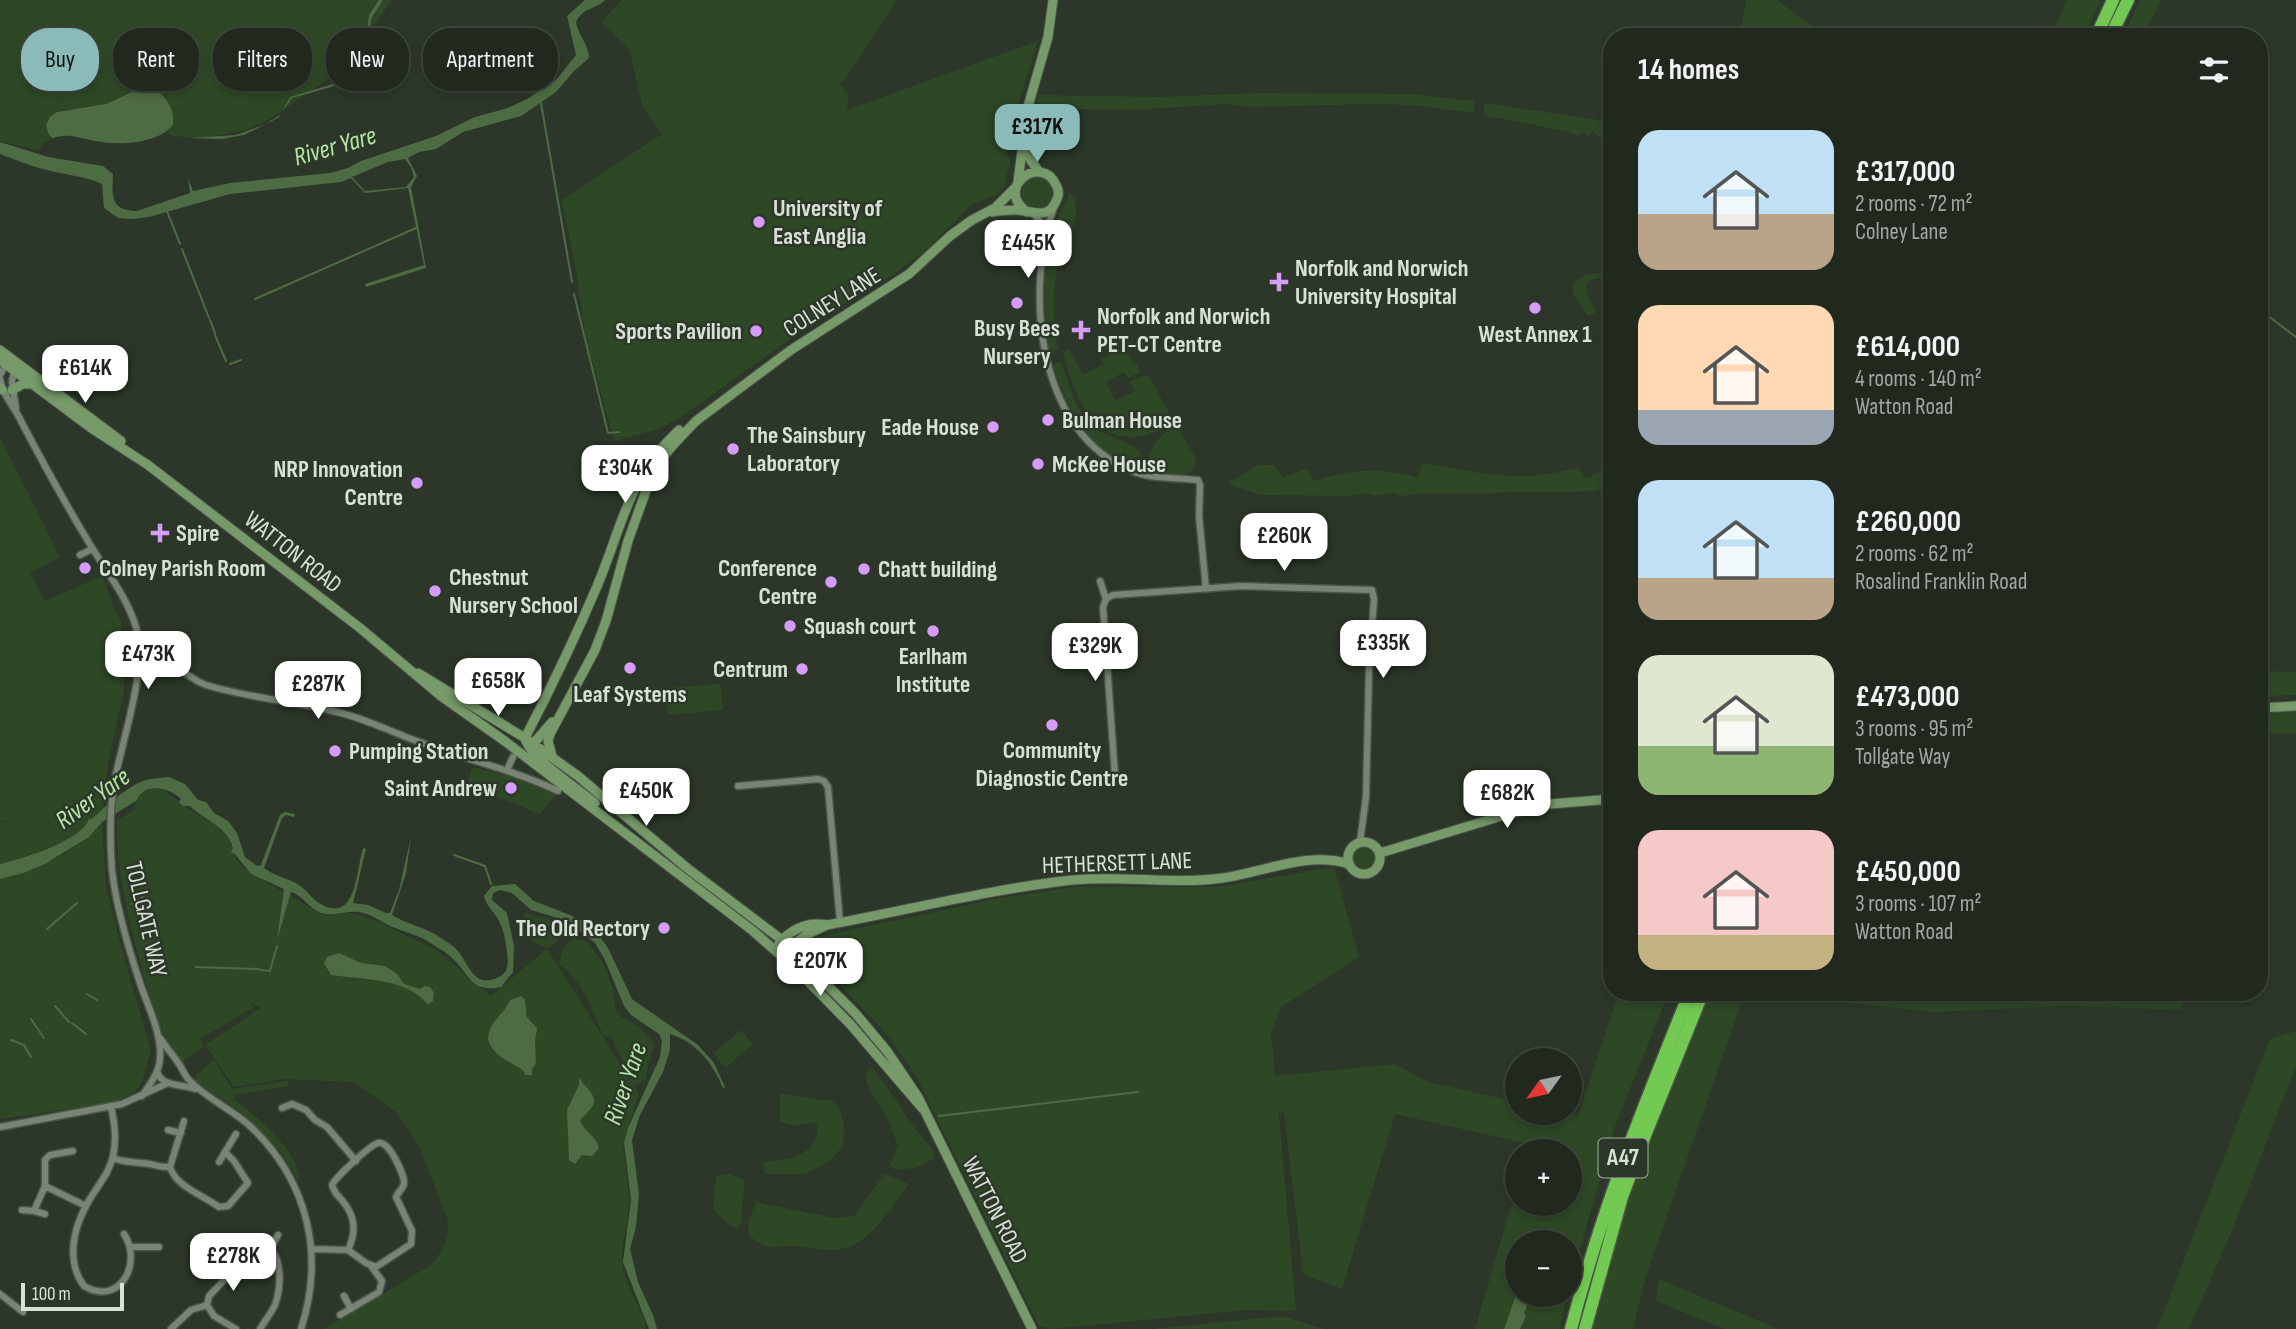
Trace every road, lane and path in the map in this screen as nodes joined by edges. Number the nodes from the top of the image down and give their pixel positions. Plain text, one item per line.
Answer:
1 (1053, 0) edge
2 (2113, 0) edge
3 (2128, 0) edge
4 (2099, 28) edge
5 (2114, 28) edge
6 (1024, 142) junction
7 (1038, 172) junction
8 (1017, 185) junction
9 (1056, 202) junction
10 (986, 213) junction
11 (1031, 213) junction
12 (1045, 235) junction
13 (6, 360) edge
14 (28, 369) junction
15 (0, 377) edge
16 (32, 384) junction
17 (5, 389) edge
18 (696, 421) junction
19 (148, 465) junction
20 (92, 549) junction
21 (80, 555) dead end
22 (606, 562) junction
23 (621, 567) junction
24 (1100, 581) dead end
25 (1206, 589) junction
26 (1106, 599) junction
27 (125, 601) junction
28 (115, 604) dead end
29 (139, 645) junction
30 (414, 671) junction
31 (2296, 706) edge
32 (564, 707) junction
33 (2268, 708) edge
34 (528, 742) junction
35 (509, 744) junction
36 (552, 756) junction
37 (513, 758) dead end
38 (507, 770) junction
39 (1115, 775) dead end
40 (738, 786) dead end
41 (558, 791) dead end
42 (1603, 800) edge
43 (1360, 842) junction
44 (1348, 853) junction
45 (1380, 853) junction
46 (657, 857) junction
47 (1327, 859) junction
48 (1349, 864) junction
49 (840, 922) junction
50 (827, 925) junction
51 (782, 940) junction
52 (790, 948) junction
53 (778, 953) junction
54 (1686, 1001) edge
55 (1699, 1001) edge
56 (158, 1033) junction
57 (176, 1061) junction
58 (160, 1063) junction
59 (181, 1069) junction
60 (157, 1071) junction
61 (169, 1083) junction
62 (201, 1091) junction
63 (142, 1096) junction
64 (111, 1107) junction
65 (282, 1108) dead end
66 (923, 1110) junction
67 (184, 1121) dead end
68 (0, 1126) edge
69 (169, 1130) dead end
70 (181, 1133) junction
71 (236, 1134) dead end
72 (73, 1151) dead end
73 (225, 1152) junction
74 (113, 1158) junction
75 (356, 1161) junction
76 (219, 1162) dead end
77 (170, 1167) junction
78 (45, 1186) junction
79 (86, 1206) junction
80 (22, 1210) dead end
81 (34, 1211) junction
82 (45, 1214) dead end
83 (124, 1234) dead end
84 (278, 1235) dead end
85 (130, 1247) junction
86 (159, 1247) dead end
87 (271, 1248) junction
88 (312, 1249) junction
89 (348, 1250) junction
90 (371, 1266) junction
91 (0, 1294) edge
92 (344, 1296) dead end
93 (207, 1305) junction
94 (352, 1309) junction
95 (23, 1312) dead end
96 (340, 1315) dead end
97 (171, 1329) edge
98 (236, 1329) edge
99 (260, 1329) edge
100 (300, 1329) edge
101 (1032, 1329) edge
102 (1571, 1329) edge
103 (1585, 1329) edge

1 - 6 street
2 - 4 highway
3 - 5 highway
6 - 7 street
6 - 8 street
7 - 8 street, COLNEY LANE
7 - 9 street
8 - 10 street, COLNEY LANE
8 - 11 street
9 - 11 street, COLNEY LANE
9 - 12 street
10 - 11 street, COLNEY LANE
10 - 18 street, COLNEY LANE
11 - 12 street
12 - 25 street
13 - 14 street, WATTON ROAD
13 - 14 street
13 - 15 street
13 - 16 street, WATTON ROAD
13 - 17 street
14 - 19 street, WATTON ROAD
15 - 17 street
16 - 17 street
16 - 19 street, WATTON ROAD
17 - 20 street
18 - 22 street, COLNEY LANE
18 - 23 street, COLNEY LANE
19 - 30 street, WATTON ROAD
20 - 21 street
20 - 27 street
22 - 23 street
22 - 34 street, COLNEY LANE
23 - 32 street, COLNEY LANE
24 - 26 street
25 - 26 street
25 - 43 street
26 - 39 street
27 - 28 street
27 - 29 street
29 - 38 street
29 - 56 street, TOLLGATE WAY
30 - 34 street, WATTON ROAD
30 - 35 street, WATTON ROAD
31 - 33 street
32 - 34 street, COLNEY LANE
32 - 36 street, COLNEY LANE
34 - 35 street, WATTON ROAD
34 - 36 street, WATTON ROAD
34 - 46 street, WATTON ROAD
35 - 46 street, WATTON ROAD
36 - 51 street, WATTON ROAD
37 - 38 street
38 - 41 street
40 - 49 street
42 - 45 street, HETHERSETT LANE
43 - 44 street, HETHERSETT LANE
43 - 45 street
44 - 47 street, HETHERSETT LANE
44 - 48 street
45 - 48 street, HETHERSETT LANE
46 - 53 street, WATTON ROAD
47 - 48 street, HETHERSETT LANE
47 - 49 street, HETHERSETT LANE
49 - 50 street, HETHERSETT LANE
50 - 51 street, HETHERSETT LANE
50 - 52 street, HETHERSETT LANE
51 - 52 street, WATTON ROAD
51 - 53 street
52 - 53 street
52 - 66 street, WATTON ROAD
53 - 66 street, WATTON ROAD
54 - 102 highway, A47
55 - 103 highway, A47
56 - 57 street, TOLLGATE WAY
56 - 58 street, TOLLGATE WAY
57 - 58 street
57 - 59 street
58 - 60 street
59 - 61 street
59 - 62 street
60 - 61 street
60 - 63 street
61 - 62 street
61 - 63 street
62 - 88 street
63 - 64 street
64 - 68 street
64 - 74 street
65 - 75 street
66 - 101 street, WATTON ROAD
67 - 70 street
69 - 70 street
70 - 77 street
71 - 73 street
72 - 78 street
73 - 76 street
73 - 77 street
74 - 77 street
74 - 79 street
75 - 89 street
75 - 90 street
78 - 79 street
78 - 81 street
79 - 85 street
80 - 81 street
81 - 82 street
83 - 85 street
84 - 87 street
85 - 86 street
87 - 93 street
87 - 99 street
88 - 89 street
88 - 100 street
89 - 90 street
90 - 94 street
91 - 95 street
92 - 94 street
93 - 97 street
93 - 98 street
94 - 96 street

